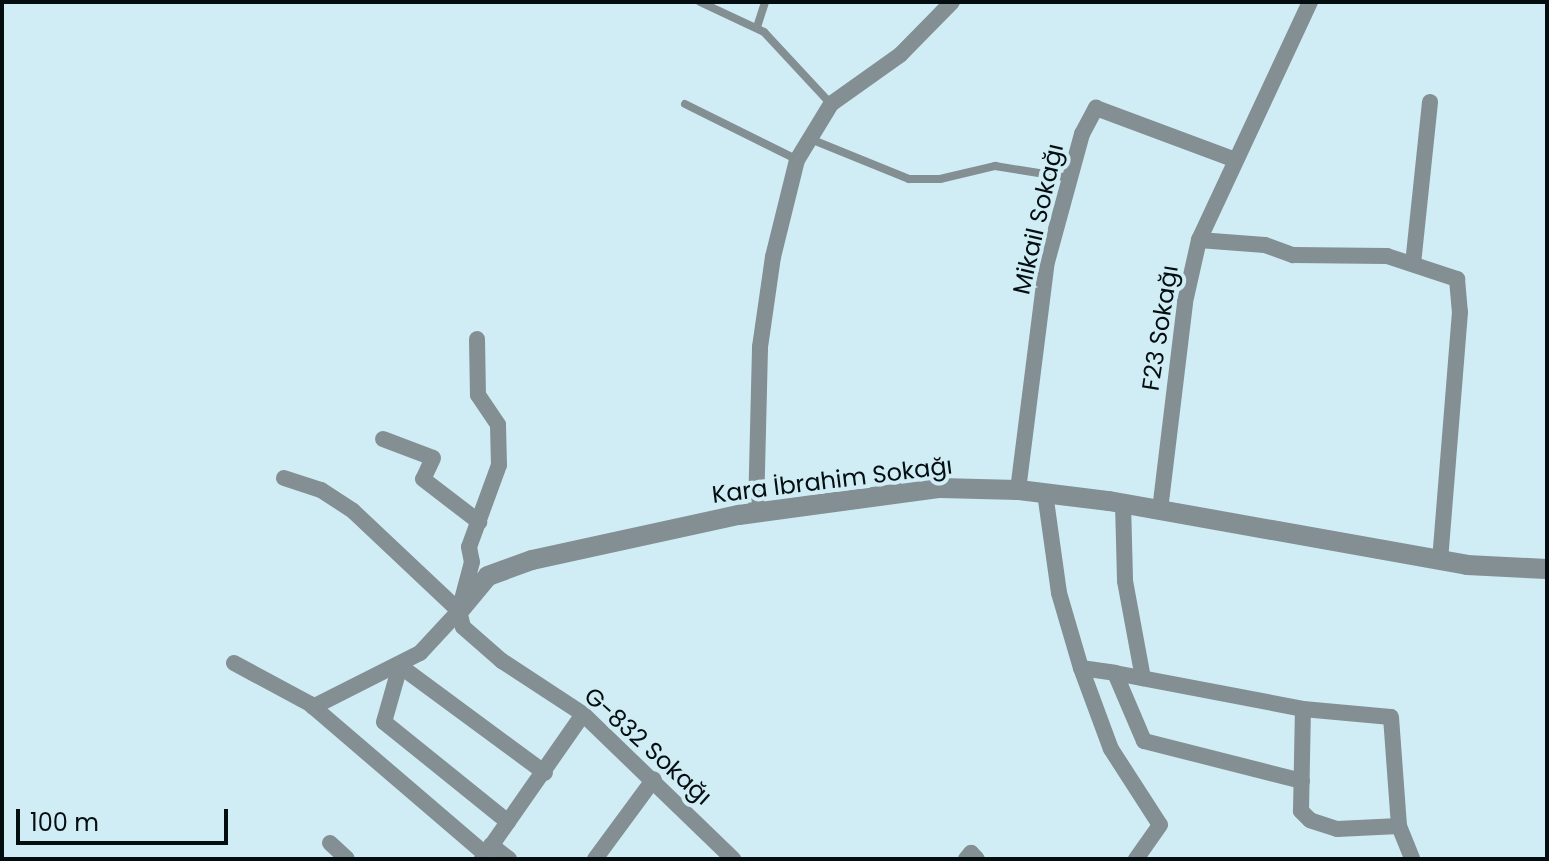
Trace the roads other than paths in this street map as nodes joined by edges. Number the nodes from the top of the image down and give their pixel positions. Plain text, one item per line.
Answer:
1 (700, 2) edge
2 (765, 2) edge
3 (952, 2) edge
4 (1310, 2) edge
5 (757, 27) junction
6 (1430, 102) dead end
7 (685, 104) dead end
8 (831, 104) junction
9 (807, 137) junction
10 (1233, 159) junction
11 (797, 160) junction
12 (1070, 178) junction
13 (1199, 240) junction
14 (1413, 264) junction
15 (477, 339) dead end
16 (383, 439) dead end
17 (284, 478) dead end
18 (1018, 490) junction
19 (1045, 493) junction
20 (1123, 503) junction
21 (1160, 510) junction
22 (756, 512) junction
23 (479, 522) junction
24 (1440, 558) junction
25 (1547, 569) edge
26 (459, 611) junction
27 (234, 663) dead end
28 (400, 666) junction
29 (1081, 668) junction
30 (1115, 673) junction
31 (1143, 678) junction
32 (313, 707) junction
33 (1303, 709) junction
34 (583, 714) junction
35 (545, 773) junction
36 (654, 779) junction
37 (1302, 781) junction
38 (508, 822) junction
39 (1399, 826) junction
40 (330, 843) dead end
41 (486, 853) edge
42 (347, 859) edge
43 (509, 859) edge
44 (595, 859) edge
45 (733, 859) edge
46 (1136, 859) edge
47 (1412, 859) edge

1 - 5 lane
2 - 5 lane
3 - 8 street
4 - 10 street, F23 Sokağı
5 - 8 lane
6 - 14 street
7 - 11 lane
8 - 9 street
9 - 11 street
9 - 12 lane
10 - 12 street, Mikail Sokağı
10 - 13 street, F23 Sokağı
11 - 22 street
12 - 18 street, Mikail Sokağı
13 - 14 street
13 - 21 street, F23 Sokağı
14 - 24 street
15 - 23 street
16 - 23 street
17 - 26 street
18 - 19 street, Kara İbrahim Sokağı
18 - 22 street, Kara İbrahim Sokağı
19 - 20 street, Kara İbrahim Sokağı
19 - 29 street
20 - 21 street, Kara İbrahim Sokağı
20 - 31 street
21 - 24 street, Kara İbrahim Sokağı
22 - 26 street, Kara İbrahim Sokağı
23 - 26 street
24 - 25 street, Kara İbrahim Sokağı
26 - 28 street
26 - 34 street, G-832 Sokağı
27 - 32 street
28 - 32 street
28 - 35 street
28 - 38 street
29 - 30 street
29 - 46 street
30 - 31 street
30 - 37 street
31 - 33 street
32 - 41 street
33 - 37 street
33 - 39 street
34 - 35 street
34 - 36 street, G-832 Sokağı
35 - 38 street
36 - 44 street
36 - 45 street, G-832 Sokağı
37 - 39 street
38 - 41 street
39 - 47 street
40 - 42 street
41 - 43 street

